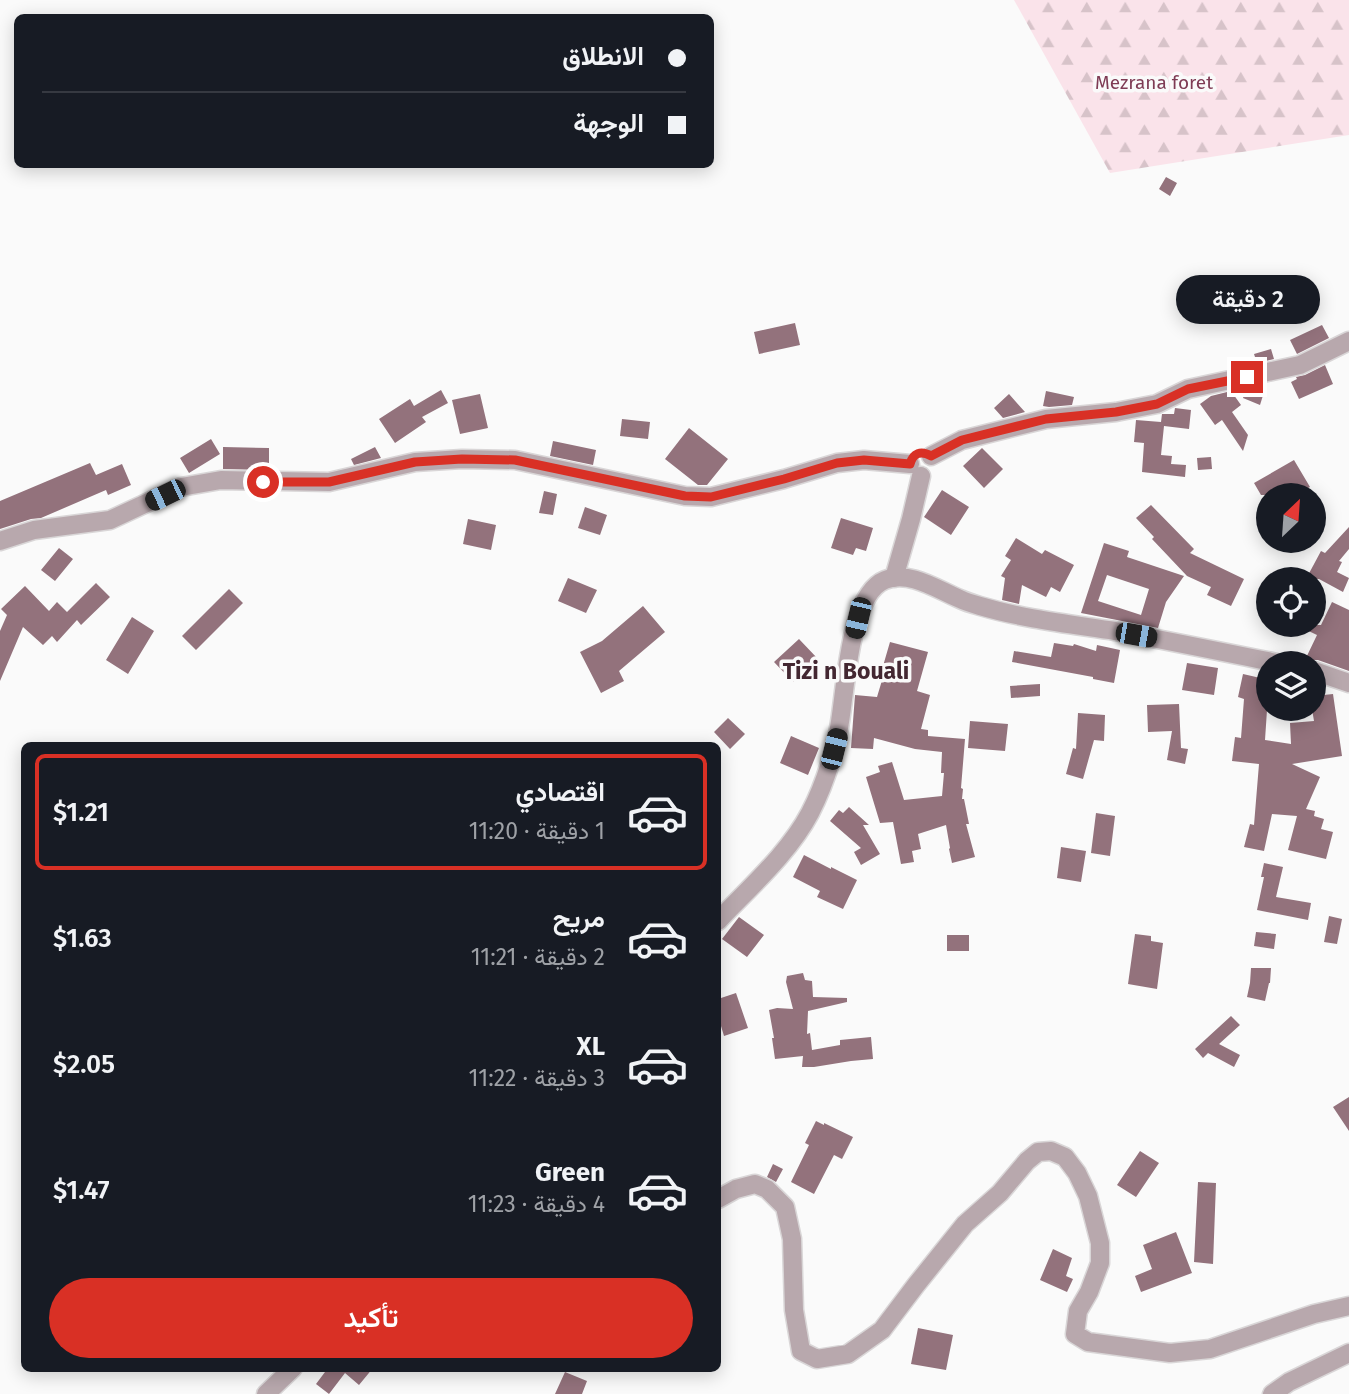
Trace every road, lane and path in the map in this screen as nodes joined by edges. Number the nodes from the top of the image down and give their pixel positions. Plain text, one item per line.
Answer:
1 (1349, 341) edge
2 (916, 470) junction
3 (0, 541) edge
4 (894, 578) junction
5 (1256, 659) edge
6 (1326, 675) edge
7 (1349, 683) edge
8 (721, 918) edge
9 (721, 1197) edge
10 (1349, 1306) edge
11 (1349, 1353) edge
12 (289, 1372) edge
13 (266, 1394) edge
14 (1272, 1394) edge

1 - 2 street
2 - 3 street
2 - 4 street
4 - 5 street
4 - 8 street
6 - 7 street
9 - 10 street
11 - 14 street
12 - 13 street

